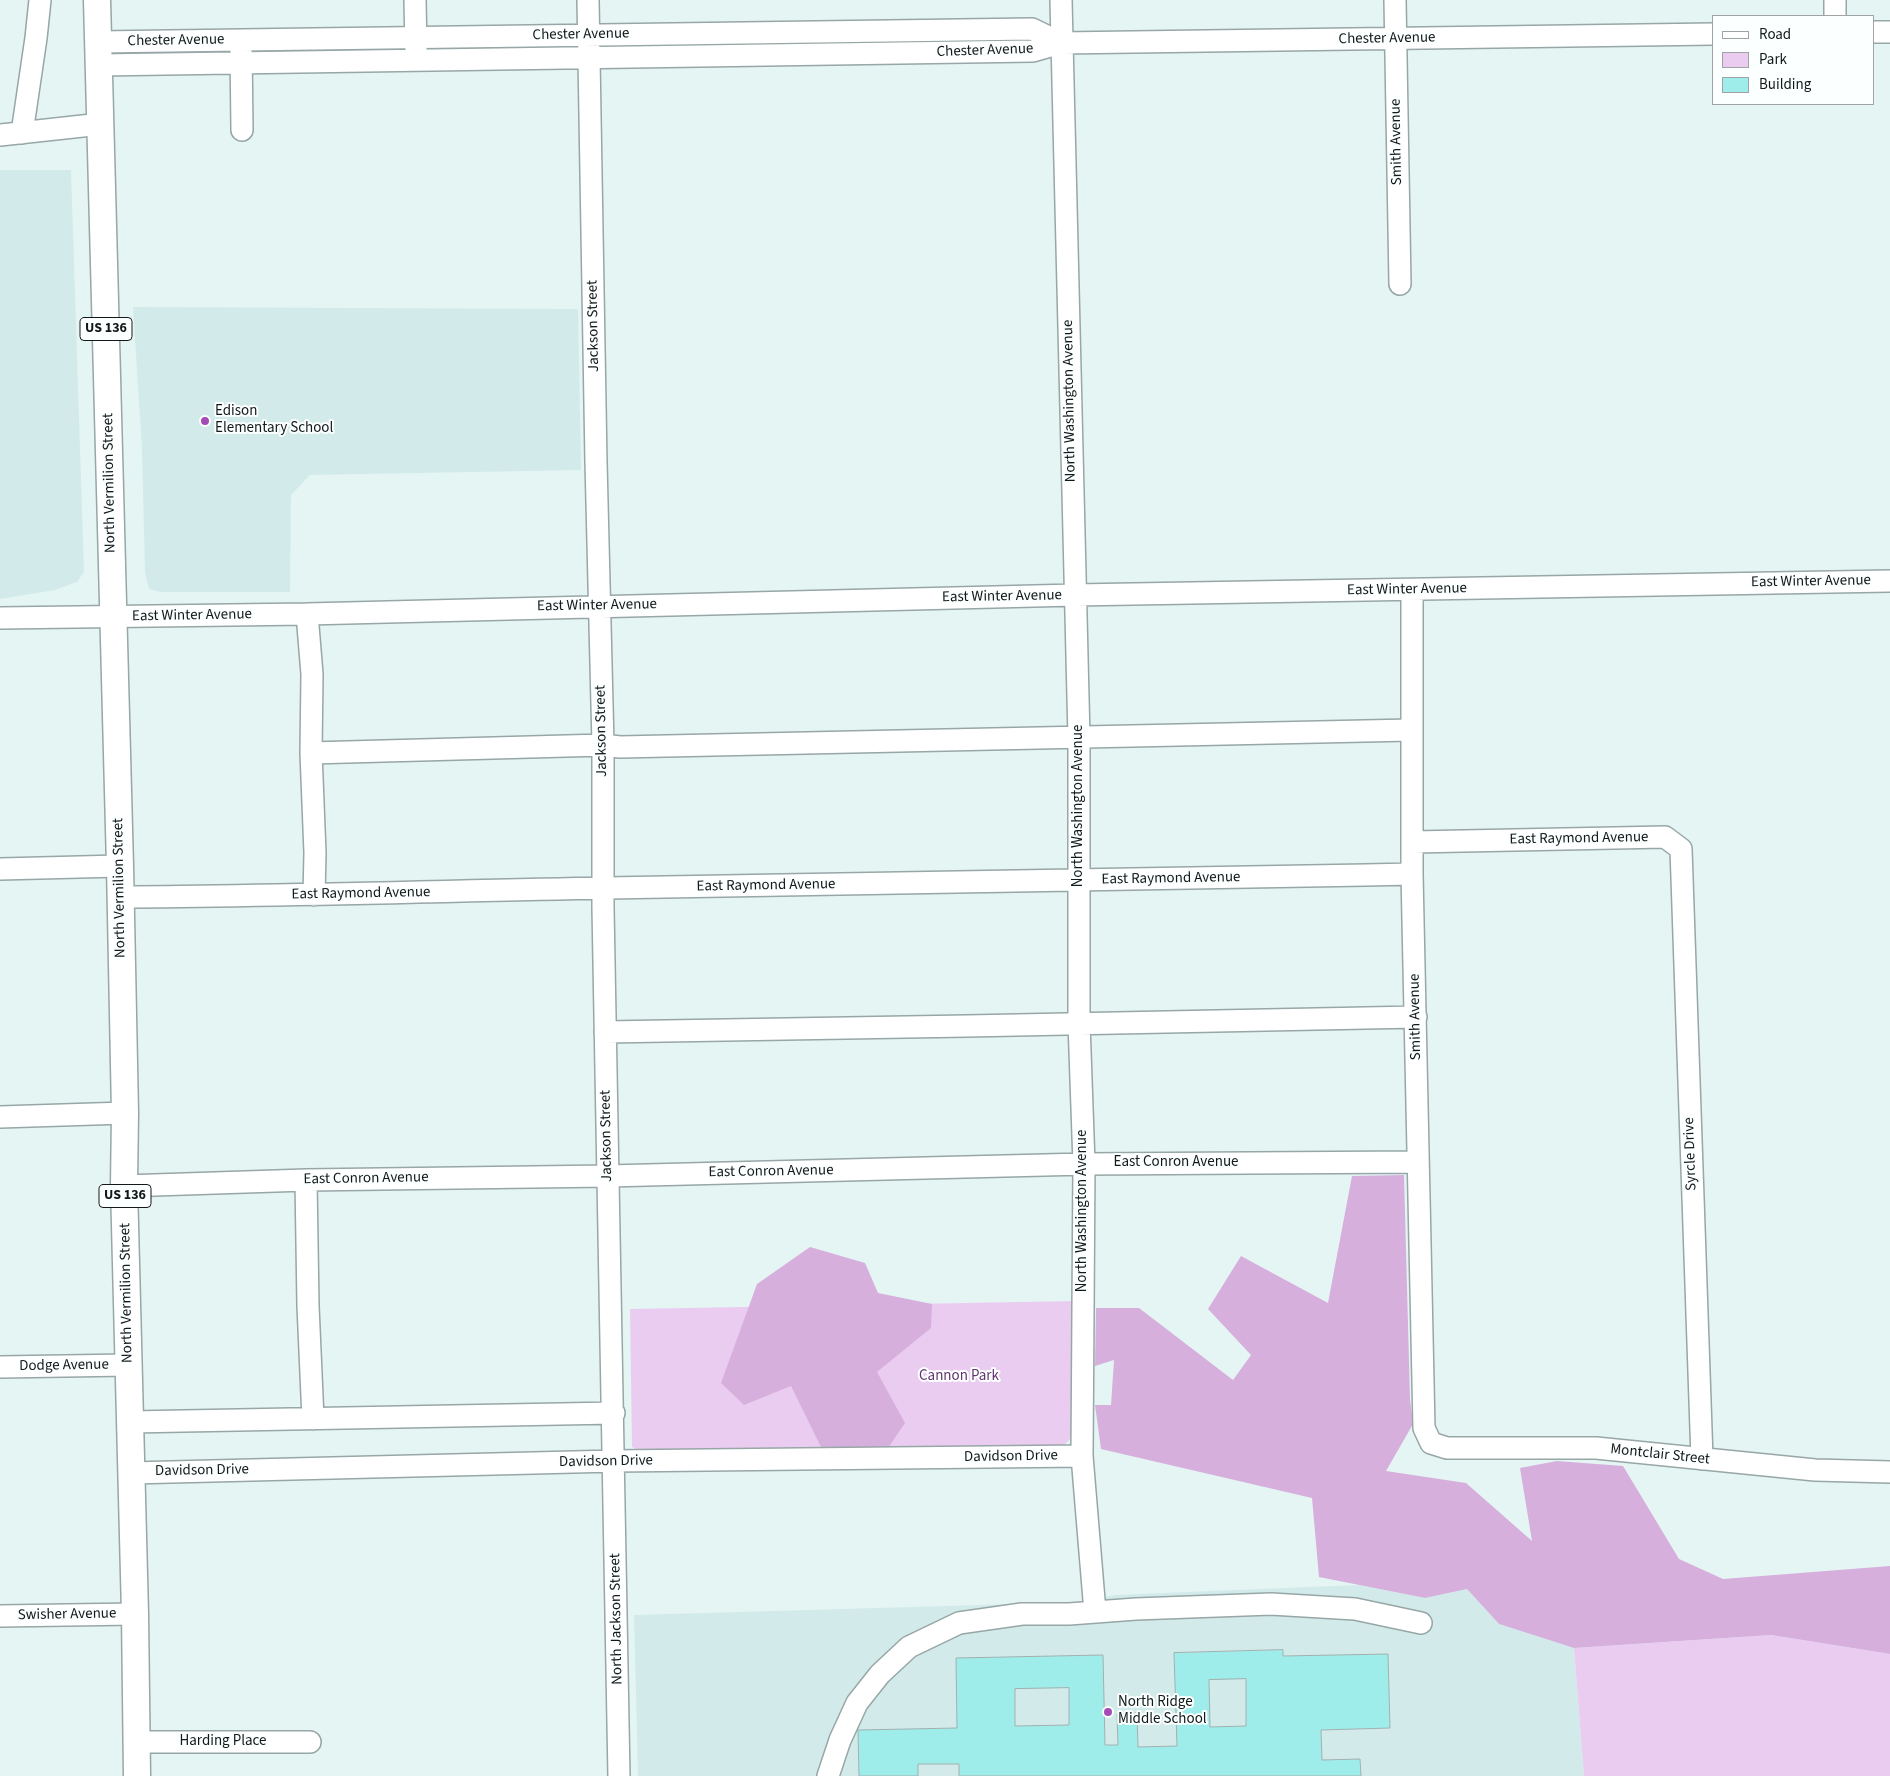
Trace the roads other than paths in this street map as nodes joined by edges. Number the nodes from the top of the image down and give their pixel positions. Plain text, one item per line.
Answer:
1 (40, 0) edge
2 (97, 0) edge
3 (415, 0) edge
4 (588, 0) edge
5 (1061, 0) edge
6 (1395, 0) edge
7 (1835, 0) edge
8 (1835, 15) edge
9 (894, 30) junction
10 (1875, 32) edge
11 (1890, 32) edge
12 (745, 33) junction
13 (589, 34) junction
14 (1712, 34) edge
15 (416, 37) junction
16 (1395, 38) junction
17 (297, 39) junction
18 (241, 40) junction
19 (1061, 44) junction
20 (98, 53) junction
21 (894, 54) junction
22 (746, 56) junction
23 (590, 58) junction
24 (416, 60) junction
25 (298, 62) junction
26 (241, 63) junction
27 (101, 124) junction
28 (242, 130) dead end
29 (22, 133) junction
30 (0, 136) edge
31 (1400, 284) dead end
32 (1890, 581) edge
33 (1412, 590) junction
34 (1075, 595) junction
35 (599, 606) junction
36 (307, 614) junction
37 (113, 616) junction
38 (0, 618) edge
39 (1411, 730) junction
40 (1079, 738) junction
41 (603, 745) junction
42 (311, 753) junction
43 (1413, 842) junction
44 (1681, 849) joint
45 (120, 866) junction
46 (0, 869) edge
47 (1412, 874) junction
48 (1080, 881) junction
49 (603, 888) junction
50 (314, 895) junction
51 (120, 897) junction
52 (1416, 1017) junction
53 (1079, 1023) junction
54 (605, 1032) junction
55 (125, 1113) junction
56 (0, 1117) edge
57 (1418, 1162) junction
58 (1084, 1164) junction
59 (608, 1176) junction
60 (306, 1180) junction
61 (124, 1186) junction
62 (129, 1365) junction
63 (0, 1367) edge
64 (614, 1413) junction
65 (313, 1419) junction
66 (130, 1422) junction
67 (1431, 1443) joint
68 (1082, 1456) junction
69 (1702, 1459) junction
70 (614, 1461) junction
71 (1890, 1472) edge
72 (131, 1473) junction
73 (1095, 1612) junction
74 (135, 1614) junction
75 (0, 1616) edge
76 (1421, 1623) dead end
77 (136, 1742) junction
78 (310, 1742) dead end
79 (137, 1776) edge
80 (619, 1776) edge
81 (828, 1776) edge

1 - 29 street
2 - 20 main road, North Vermilion Street / US 136
3 - 15 street
4 - 13 street, Jackson Street
5 - 19 street, North Washington Avenue
6 - 16 street, Smith Avenue
7 - 8 street
9 - 12 street, Chester Avenue
9 - 19 street, Chester Avenue
9 - 21 street
10 - 11 street
12 - 13 street, Chester Avenue
12 - 22 street
13 - 15 street, Chester Avenue
13 - 23 street, Jackson Street
14 - 16 street, Chester Avenue
15 - 17 street, Chester Avenue
15 - 24 street
16 - 19 street, Chester Avenue
16 - 31 street, Smith Avenue
17 - 18 street, Chester Avenue
17 - 25 street
18 - 20 street, Chester Avenue
18 - 26 street
19 - 21 street, Chester Avenue
19 - 34 street, North Washington Avenue
20 - 26 street, Chester Avenue
20 - 27 main road, North Vermilion Street / US 136
21 - 22 street, Chester Avenue
22 - 23 street, Chester Avenue
23 - 24 street, Chester Avenue
23 - 35 street, Jackson Street
24 - 25 street, Chester Avenue
25 - 26 street, Chester Avenue
26 - 28 street
27 - 29 street
27 - 37 main road, North Vermilion Street / US 136
29 - 30 street
32 - 33 street, East Winter Avenue
33 - 34 street, East Winter Avenue
33 - 39 street, Smith Avenue
34 - 35 street, East Winter Avenue
34 - 40 street, North Washington Avenue
35 - 36 street, East Winter Avenue
35 - 41 street, Jackson Street
36 - 37 street, East Winter Avenue
36 - 42 street
37 - 38 street, East Winter Avenue
37 - 45 main road, North Vermilion Street / US 136
39 - 40 street
39 - 43 street, Smith Avenue
40 - 41 street
40 - 48 street, North Washington Avenue
41 - 42 street
41 - 49 street, Jackson Street
42 - 50 street
43 - 44 street, East Raymond Avenue
43 - 47 street, Smith Avenue
44 - 69 street, Syrcle Drive
45 - 46 street
45 - 51 main road, North Vermilion Street / US 136
47 - 48 street, East Raymond Avenue
47 - 52 street, Smith Avenue
48 - 49 street, East Raymond Avenue
48 - 53 street, North Washington Avenue
49 - 50 street, East Raymond Avenue
49 - 54 street, Jackson Street
50 - 51 street, East Raymond Avenue
51 - 55 main road, North Vermilion Street / US 136
52 - 53 street
52 - 57 street, Smith Avenue
53 - 54 street
53 - 58 street, North Washington Avenue
54 - 59 street, Jackson Street
55 - 56 street
55 - 61 main road, North Vermilion Street / US 136
57 - 58 street, East Conron Avenue
57 - 67 street, Smith Avenue
58 - 59 street, East Conron Avenue
58 - 68 street, North Washington Avenue
59 - 60 street, East Conron Avenue
59 - 64 street, Jackson Street
60 - 61 street, East Conron Avenue
60 - 65 street
61 - 62 main road, North Vermilion Street / US 136
62 - 63 street, Dodge Avenue
62 - 66 main road, North Vermilion Street / US 136
64 - 65 street
64 - 70 street, Jackson Street
65 - 66 street
66 - 72 main road, North Vermilion Street / US 136
67 - 69 street, Montclair Street
68 - 70 street, Davidson Drive
68 - 73 street, North Washington Avenue
69 - 71 street, Montclair Street
70 - 72 street, Davidson Drive
70 - 80 street, North Jackson Street
72 - 74 main road, North Vermilion Street / US 136
73 - 76 street
73 - 81 street
74 - 75 street, Swisher Avenue
74 - 77 main road, North Vermilion Street / US 136
77 - 78 street, Harding Place
77 - 79 main road, North Vermilion Street / US 136

